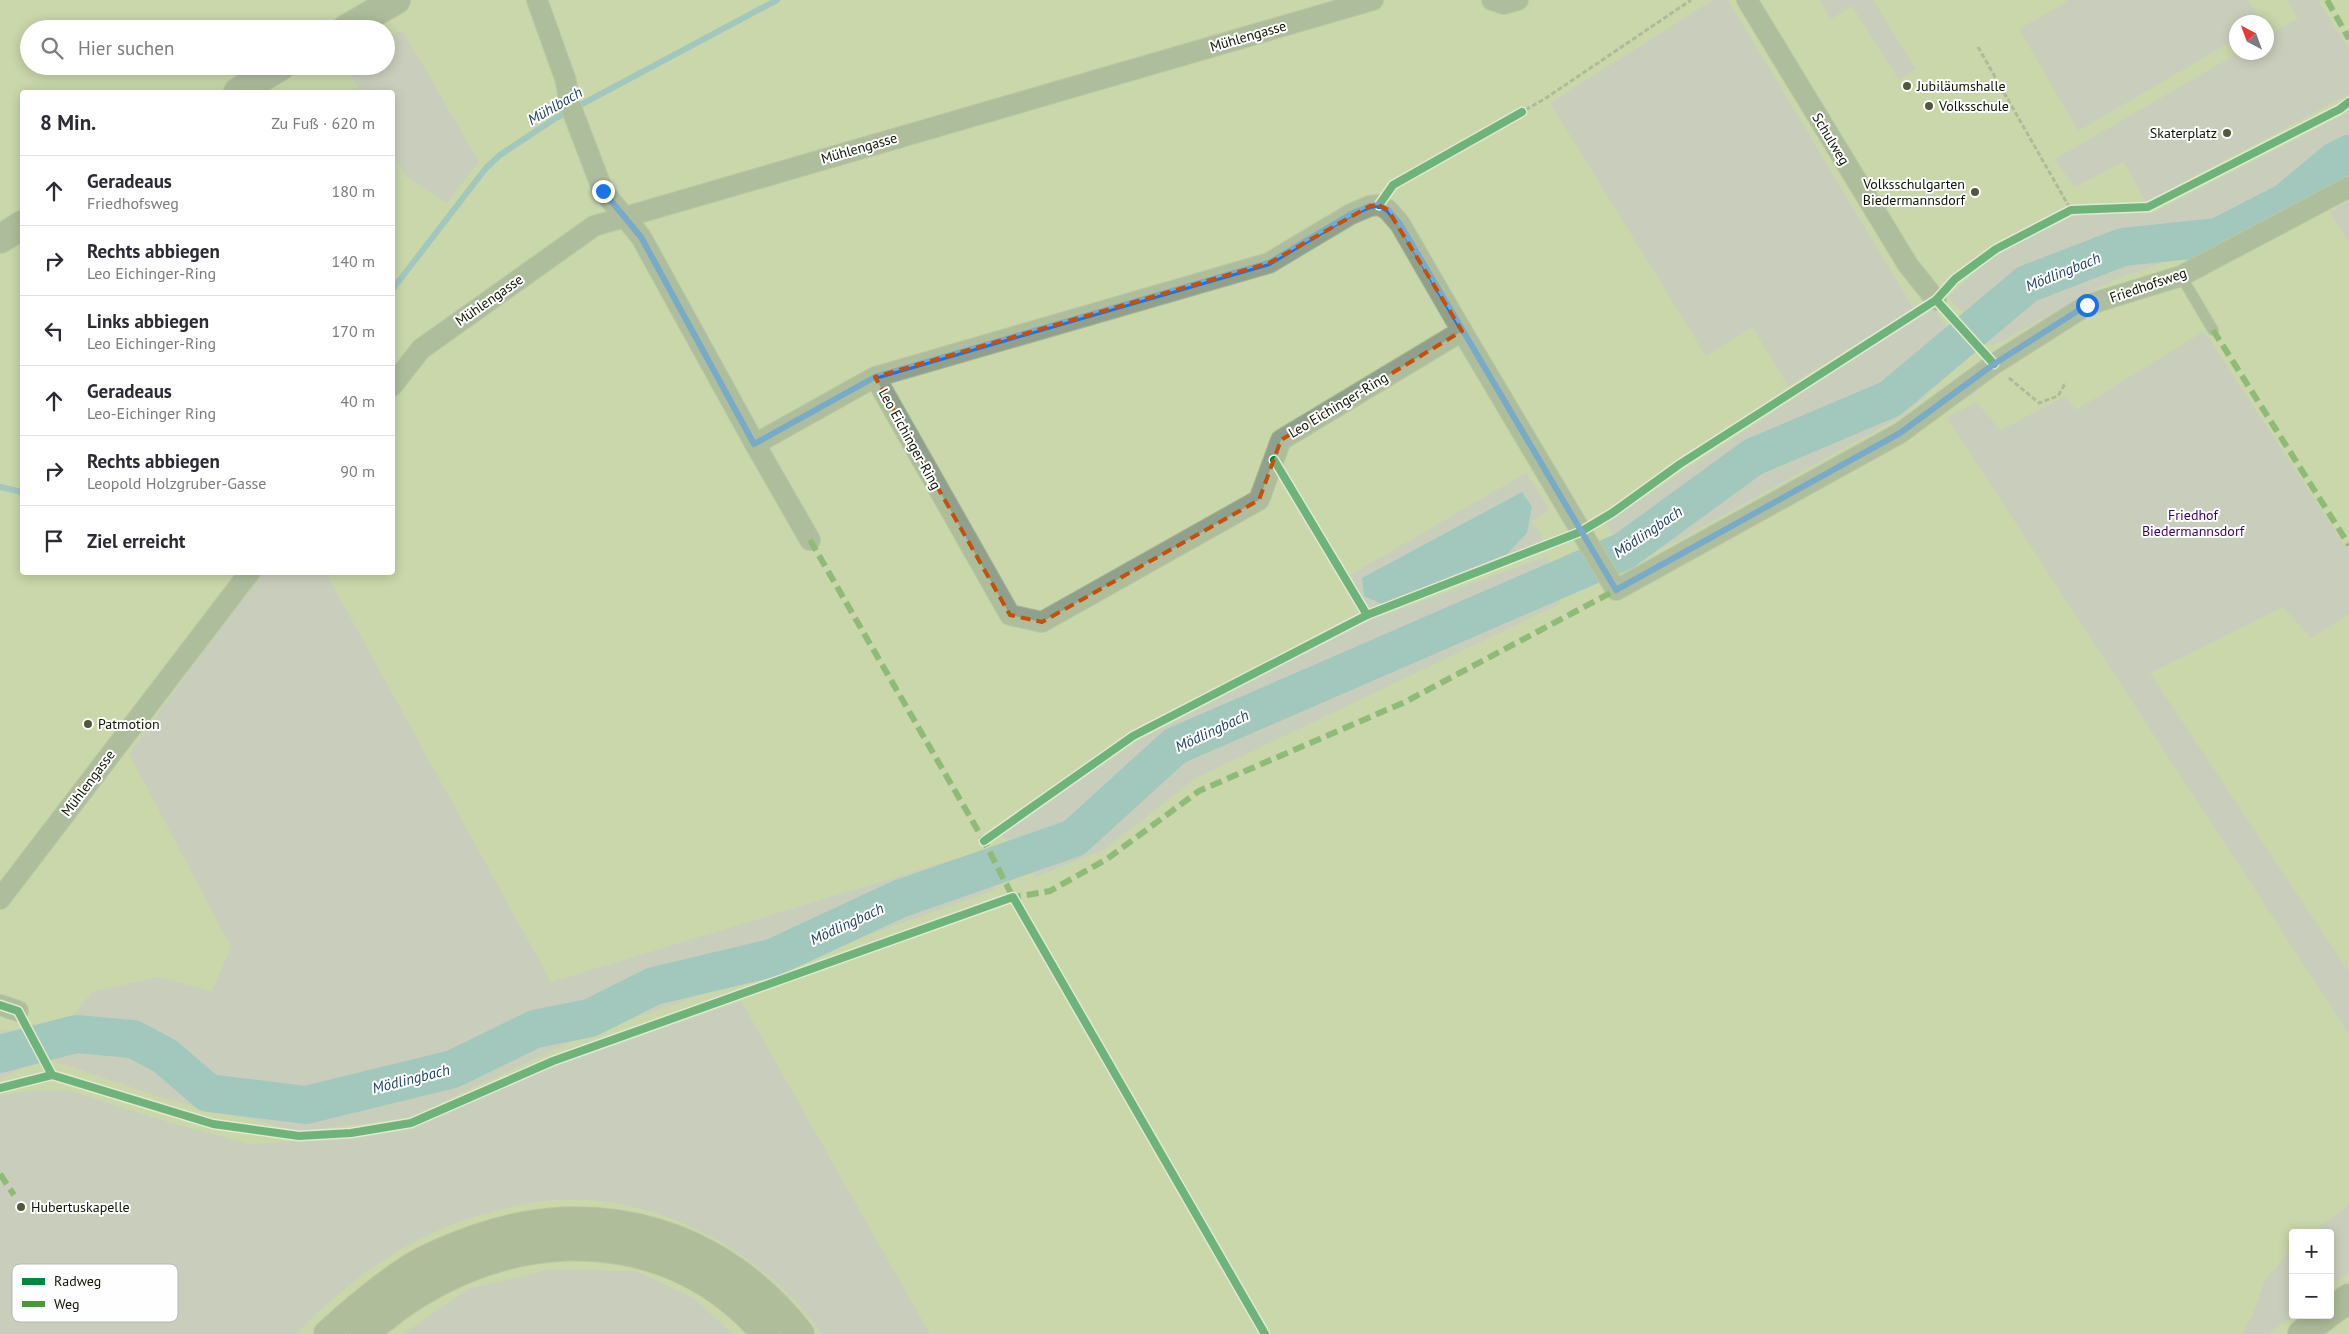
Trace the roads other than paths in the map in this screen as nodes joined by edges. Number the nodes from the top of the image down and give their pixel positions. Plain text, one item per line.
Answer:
1 (396, 0) edge
2 (537, 0) edge
3 (1373, 0) edge
4 (1492, 0) edge
5 (1518, 0) edge
6 (1747, 0) edge
7 (362, 20) edge
8 (266, 75) edge
9 (241, 90) edge
10 (2349, 187) edge
11 (625, 216) junction
12 (20, 226) edge
13 (0, 239) edge
14 (2182, 276) junction
15 (1936, 300) dead end
16 (2213, 330) dead end
17 (1462, 331) junction
18 (875, 377) junction
19 (395, 382) edge
20 (754, 444) junction
21 (810, 540) dead end
22 (248, 575) edge
23 (1616, 590) joint
24 (0, 899) edge
25 (2349, 1298) edge
26 (2334, 1309) edge
27 (2321, 1319) edge
28 (328, 1334) edge
29 (365, 1334) edge
30 (766, 1334) edge
31 (800, 1334) edge
32 (2302, 1334) edge

1 - 7 street
2 - 11 street
3 - 11 street, Mühlengasse
4 - 5 street
6 - 15 street, Schulweg
8 - 9 street
10 - 14 street, Friedhofsweg
11 - 19 street, Mühlengasse
11 - 20 street
12 - 13 street
14 - 16 lane
14 - 23 street, Friedhofsweg
17 - 18 street, Leo Eichinger-Ring
17 - 18 street, Leo Eichinger-Ring
17 - 23 street, Leo Eichinger-Ring
18 - 20 street
20 - 21 street
22 - 24 street, Mühlengasse
25 - 26 main road
27 - 32 main road
28 - 31 highway
29 - 30 highway

